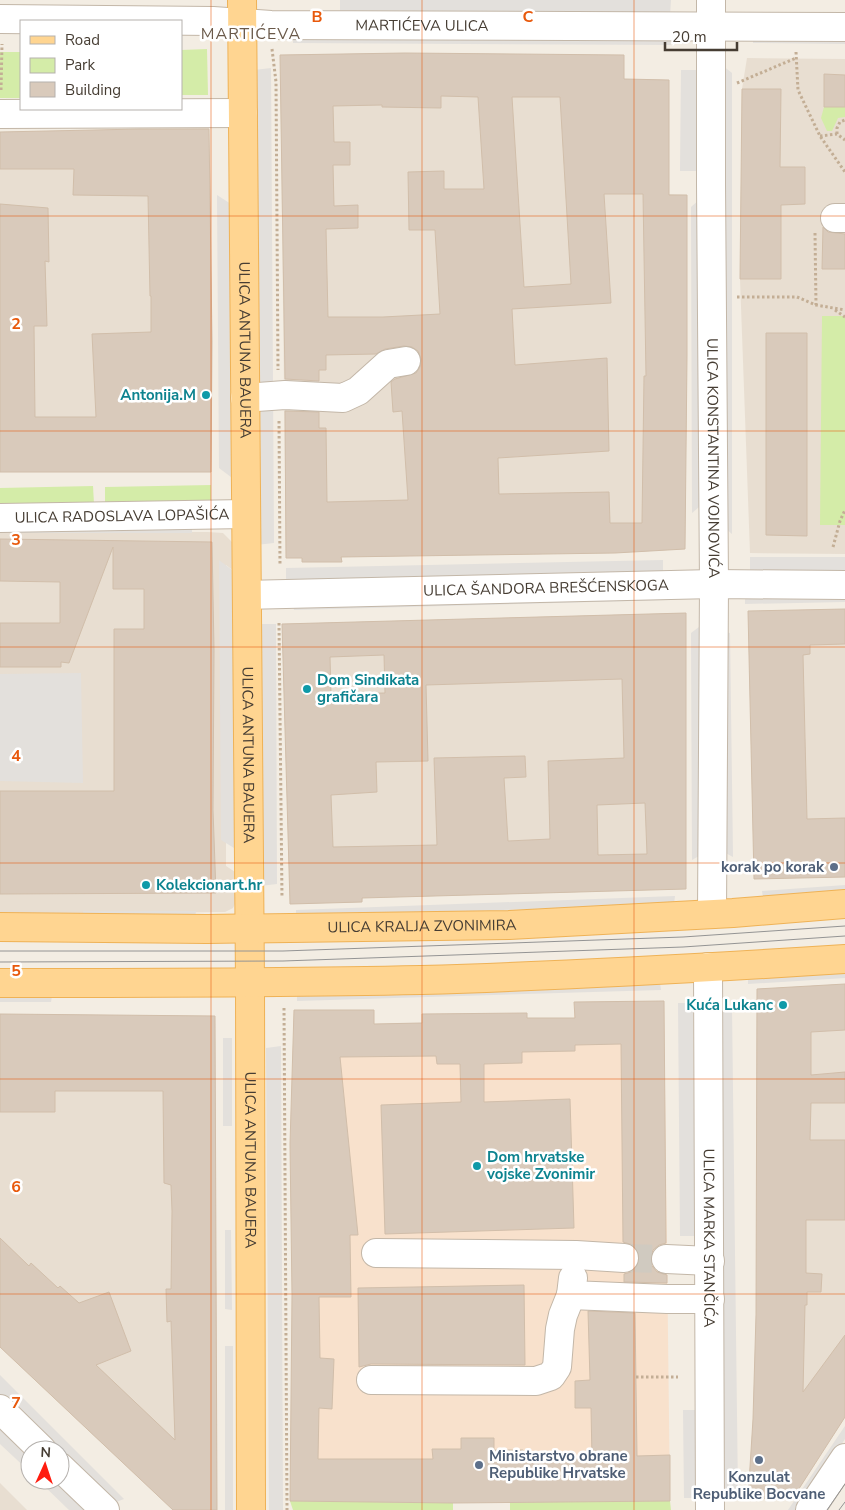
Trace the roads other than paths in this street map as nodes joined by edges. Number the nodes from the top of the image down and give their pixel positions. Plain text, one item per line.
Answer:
1 (712, 0) edge
2 (242, 11) edge
3 (134, 20) edge
4 (712, 27) junction
5 (845, 27) edge
6 (20, 29) edge
7 (1, 31) edge
8 (0, 104) edge
9 (20, 105) edge
10 (162, 110) edge
11 (243, 113) junction
12 (406, 361) dead end
13 (245, 398) junction
14 (246, 514) junction
15 (0, 518) edge
16 (714, 584) junction
17 (845, 584) edge
18 (248, 596) junction
19 (845, 904) edge
20 (712, 914) junction
21 (0, 927) edge
22 (250, 929) junction
23 (845, 959) edge
24 (708, 967) junction
25 (0, 983) edge
26 (250, 983) junction
27 (376, 1254) dead end
28 (576, 1256) junction
29 (624, 1258) tunnel mouth
30 (666, 1259) tunnel mouth
31 (710, 1261) junction
32 (572, 1295) junction
33 (710, 1299) junction
34 (371, 1380) dead end
35 (0, 1409) edge
36 (32, 1440) edge
37 (845, 1458) edge
38 (70, 1477) edge
39 (105, 1510) edge
40 (251, 1510) edge
41 (710, 1510) edge
42 (810, 1510) edge

1 - 4 street, ULICA KONSTANTINA VOJNOVIĆA
2 - 3 street, MARTIĆEVA ULICA
2 - 4 street, MARTIĆEVA ULICA
2 - 11 main road, ULICA ANTUNA BAUERA
4 - 5 street, MARTIĆEVA ULICA
4 - 16 street, ULICA KONSTANTINA VOJNOVIĆA
6 - 7 street, MARTIĆEVA ULICA
8 - 9 street
10 - 11 street
11 - 13 main road, ULICA ANTUNA BAUERA
12 - 13 street
13 - 14 main road, ULICA ANTUNA BAUERA
14 - 15 street, ULICA RADOSLAVA LOPAŠIĆA
14 - 18 main road, ULICA ANTUNA BAUERA
16 - 17 street, ULICA ŠANDORA BREŠĆENSKOGA
16 - 18 street, ULICA ŠANDORA BREŠĆENSKOGA
16 - 20 street, ULICA KONSTANTINA VOJNOVIĆA
18 - 22 main road, ULICA ANTUNA BAUERA
19 - 20 main road, ULICA KRALJA ZVONIMIRA
20 - 22 main road, ULICA KRALJA ZVONIMIRA
21 - 22 main road, ULICA KRALJA ZVONIMIRA
22 - 26 main road, ULICA ANTUNA BAUERA
23 - 24 main road
24 - 26 main road
24 - 31 street, ULICA MARKA STANČIĆA
25 - 26 main road
26 - 40 main road, ULICA ANTUNA BAUERA
27 - 28 street
28 - 29 street
28 - 32 street
30 - 31 street
31 - 33 street, ULICA MARKA STANČIĆA
32 - 33 street
32 - 34 street
33 - 41 street, ULICA MARKA STANČIĆA
35 - 36 street
37 - 42 street
38 - 39 street

